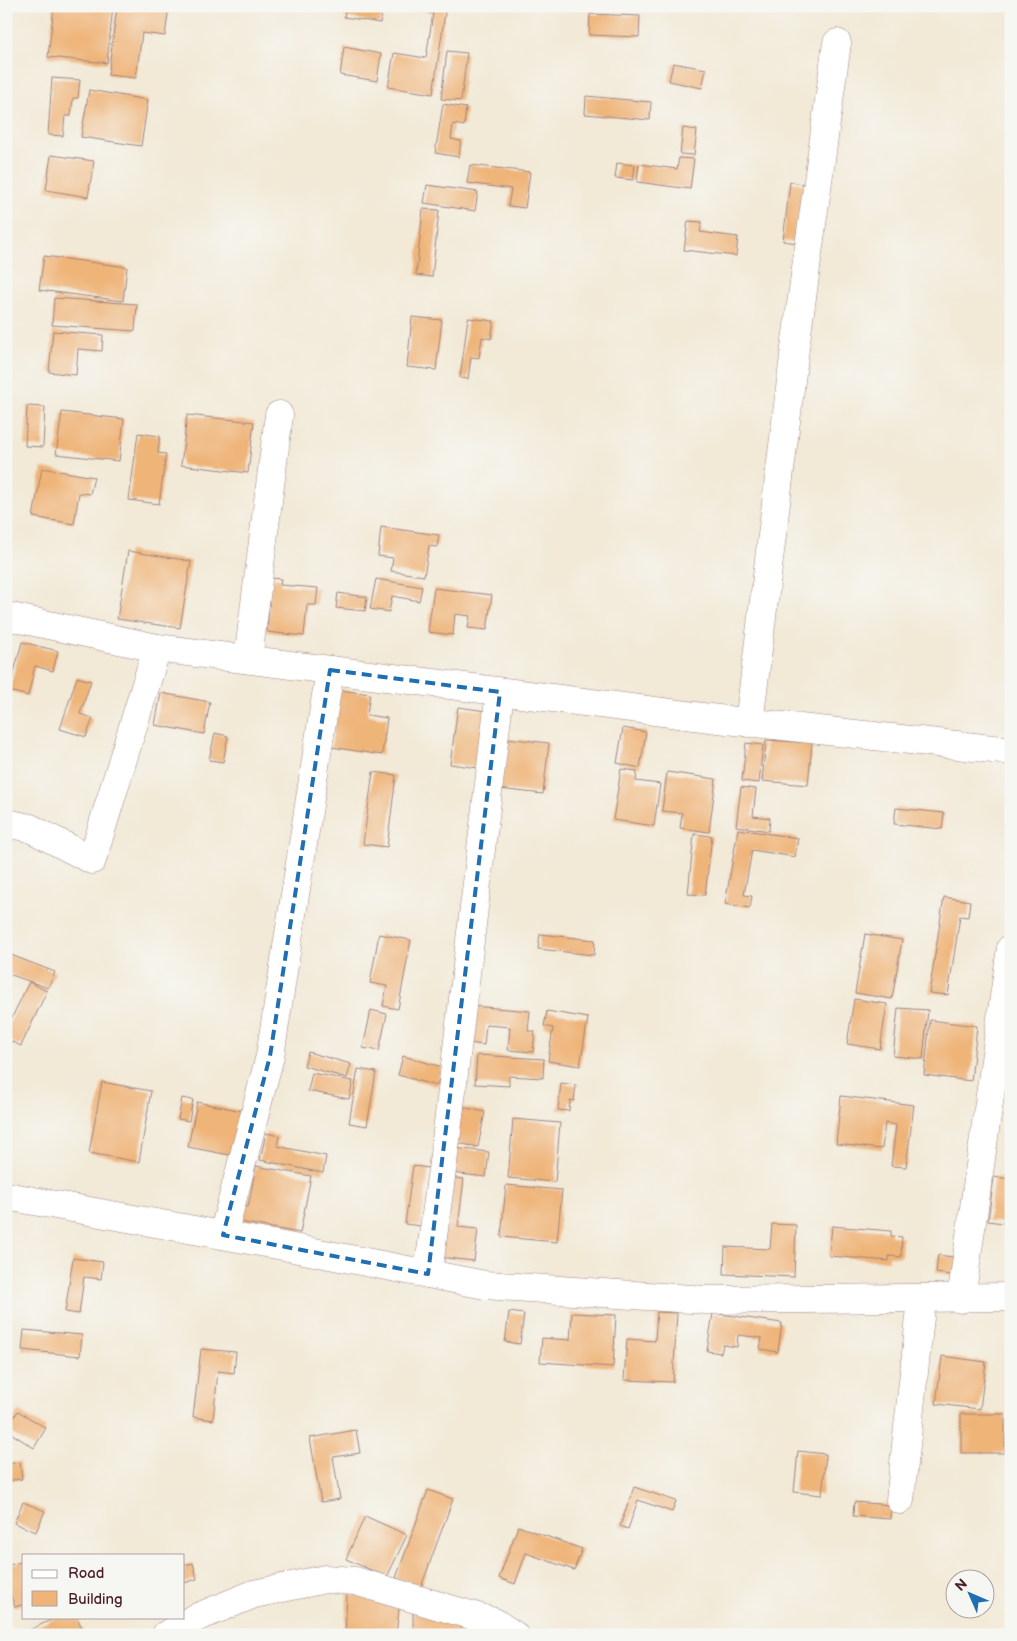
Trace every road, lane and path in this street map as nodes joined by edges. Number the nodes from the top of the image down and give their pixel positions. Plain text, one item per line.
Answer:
1 (837, 43) dead end
2 (278, 414) dead end
3 (6, 616) edge
4 (157, 648) junction
5 (248, 659) junction
6 (330, 670) junction
7 (500, 692) junction
8 (749, 723) junction
9 (1011, 751) edge
10 (6, 824) edge
11 (1011, 948) edge
12 (6, 1196) edge
13 (223, 1235) junction
14 (428, 1274) junction
15 (1011, 1297) edge
16 (922, 1299) junction
17 (961, 1299) junction
18 (900, 1500) dead end
19 (166, 1635) edge
20 (514, 1635) edge

1 - 8 street
2 - 5 street
3 - 4 street
4 - 5 street
4 - 10 street
5 - 6 street
6 - 7 street
6 - 13 street
7 - 8 street
7 - 14 street
8 - 9 street
11 - 17 street
12 - 13 street
13 - 14 street
14 - 16 street
15 - 17 street
16 - 17 street
16 - 18 street
19 - 20 street

